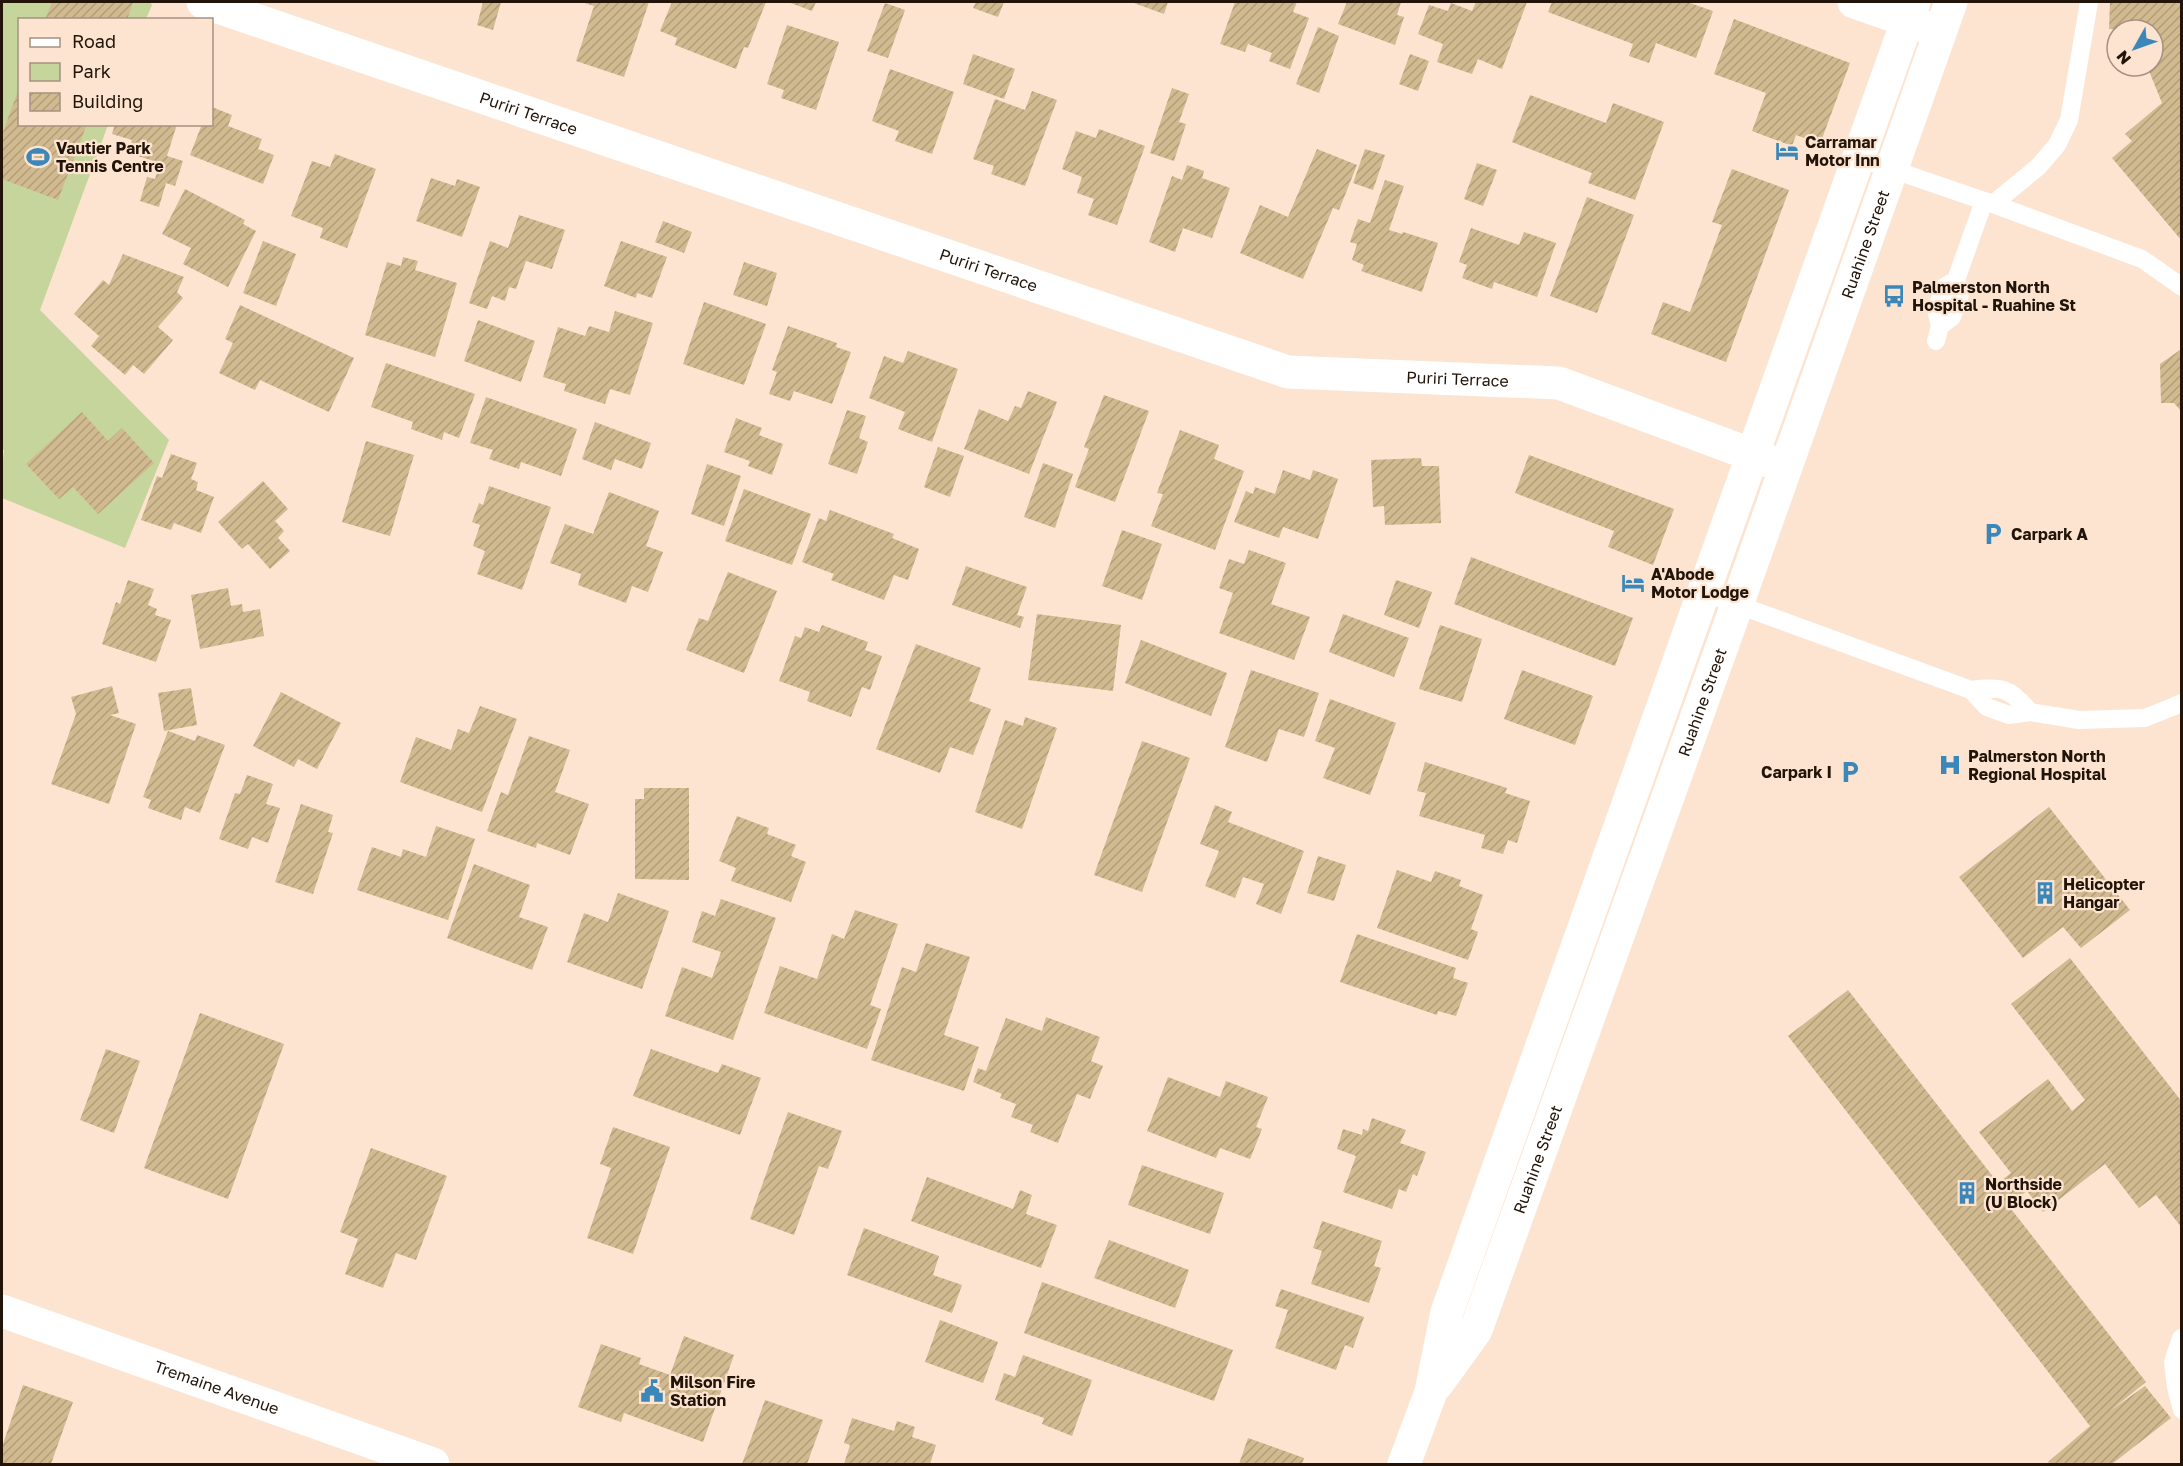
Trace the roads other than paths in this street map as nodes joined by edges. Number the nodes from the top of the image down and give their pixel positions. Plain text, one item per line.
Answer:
1 (203, 2) edge
2 (1854, 2) edge
3 (2089, 2) edge
4 (1911, 11) edge
5 (1945, 17) edge
6 (1859, 158) junction
7 (1891, 170) junction
8 (1988, 203) junction
9 (2181, 287) edge
10 (1938, 333) dead end
11 (1752, 455) junction
12 (1785, 467) junction
13 (1703, 592) junction
14 (1737, 605) junction
15 (2181, 702) edge
16 (2, 1311) edge
17 (2181, 1338) edge
18 (1431, 1392) junction
19 (2181, 1410) edge
20 (433, 1464) edge
21 (1404, 1464) edge

1 - 11 main road, Puriri Terrace
2 - 4 main road
3 - 8 lane
4 - 5 main road
4 - 6 main road, Ruahine Street
5 - 7 main road, Ruahine Street
6 - 7 lane
6 - 11 main road, Ruahine Street
7 - 8 lane
7 - 12 main road, Ruahine Street
8 - 9 lane
8 - 10 lane
11 - 12 main road, Puriri Terrace
11 - 13 main road, Ruahine Street
12 - 14 main road, Ruahine Street
13 - 14 lane
13 - 18 main road, Ruahine Street
14 - 15 lane
14 - 18 main road, Ruahine Street
16 - 20 main road, Tremaine Avenue
17 - 19 lane
18 - 21 main road, Ruahine Street

